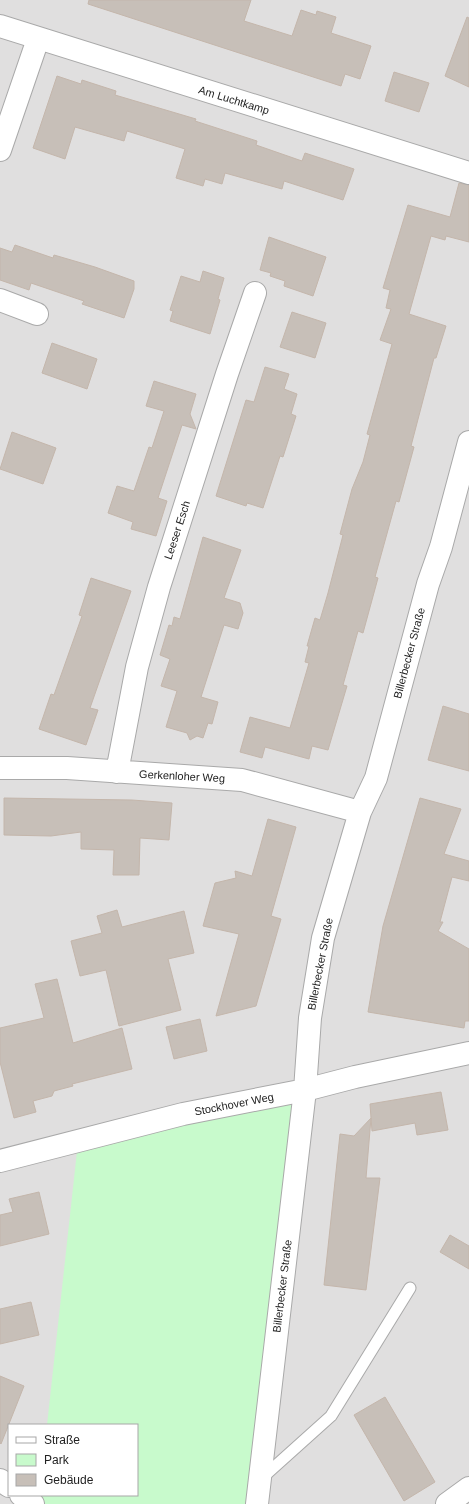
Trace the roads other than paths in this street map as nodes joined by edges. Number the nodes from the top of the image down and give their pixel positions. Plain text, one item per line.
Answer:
1 (0, 26) edge
2 (38, 39) junction
3 (0, 150) edge
4 (469, 173) edge
5 (255, 293) dead end
6 (0, 300) edge
7 (37, 314) dead end
8 (469, 442) edge
9 (0, 768) edge
10 (117, 772) junction
11 (360, 812) junction
12 (469, 1053) edge
13 (305, 1090) junction
14 (0, 1161) edge
15 (410, 1288) dead end
16 (260, 1480) junction
17 (469, 1488) edge
18 (22, 1496) edge
19 (33, 1504) edge
20 (257, 1504) edge
21 (447, 1504) edge

1 - 2 street, Am Luchtkamp
2 - 3 street
2 - 4 street, Am Luchtkamp
5 - 10 street, Leeser Esch
6 - 7 street
8 - 11 street, Billerbecker Straße
9 - 10 street, Gerkenloher Weg
10 - 11 street, Gerkenloher Weg
11 - 13 street, Billerbecker Straße
12 - 13 street, Stockhover Weg
13 - 14 street, Stockhover Weg
13 - 16 street, Billerbecker Straße
15 - 16 lane
16 - 20 street, Billerbecker Straße
17 - 21 street
18 - 19 street

